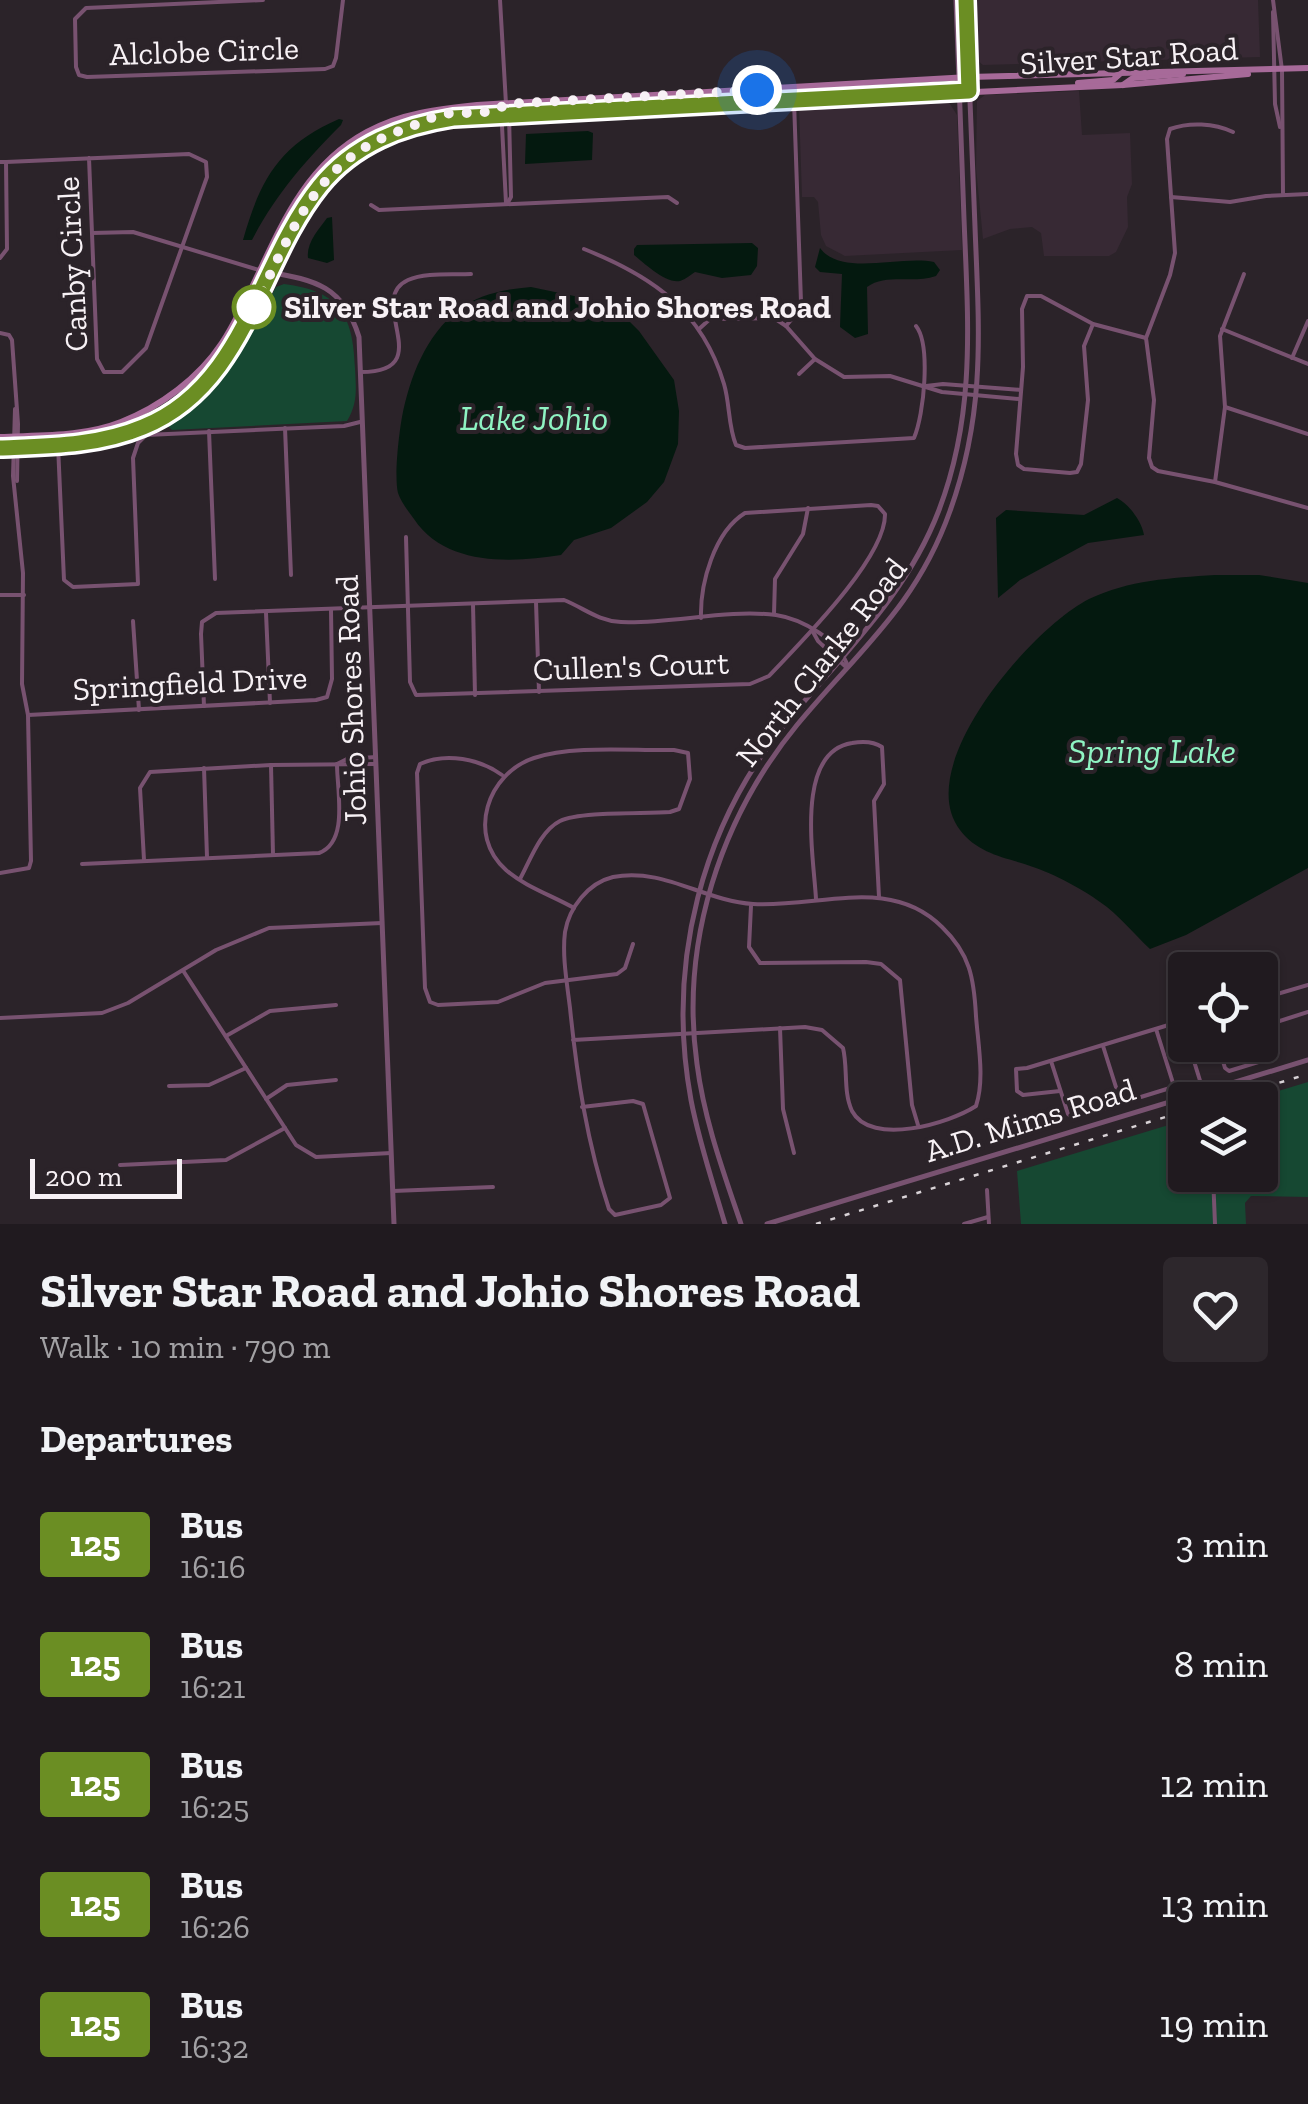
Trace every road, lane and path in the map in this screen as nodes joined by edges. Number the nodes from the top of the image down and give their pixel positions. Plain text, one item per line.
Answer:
1 (263, 0) edge
2 (343, 0) edge
3 (500, 0) edge
4 (956, 0) edge
5 (966, 0) edge
6 (1308, 68) edge
7 (1278, 70) junction
8 (1194, 71) junction
9 (1122, 72) junction
10 (969, 76) junction
11 (958, 77) junction
12 (1123, 85) junction
13 (790, 88) junction
14 (1057, 88) junction
15 (969, 91) junction
16 (959, 92) junction
17 (579, 100) junction
18 (794, 100) junction
19 (506, 104) junction
20 (696, 105) junction
21 (508, 114) junction
22 (424, 122) junction
23 (1233, 132) dead end
24 (89, 158) junction
25 (3, 162) edge
26 (1308, 194) edge
27 (1283, 195) junction
28 (1171, 197) junction
29 (676, 203) dead end
30 (507, 204) junction
31 (371, 205) dead end
32 (92, 232) junction
33 (184, 248) junction
34 (584, 249) dead end
35 (0, 258) edge
36 (259, 270) junction
37 (271, 273) junction
38 (470, 274) dead end
39 (1244, 274) dead end
40 (1308, 320) edge
41 (1093, 324) junction
42 (786, 326) junction
43 (916, 326) dead end
44 (699, 329) junction
45 (1222, 330) junction
46 (0, 333) edge
47 (1146, 338) junction
48 (1292, 358) junction
49 (814, 360) junction
50 (1308, 364) edge
51 (361, 372) junction
52 (798, 374) dead end
53 (944, 384) junction
54 (923, 387) junction
55 (978, 387) junction
56 (968, 390) junction
57 (1021, 390) junction
58 (942, 392) junction
59 (978, 395) junction
60 (1021, 399) junction
61 (1226, 407) junction
62 (362, 421) junction
63 (285, 428) junction
64 (209, 431) junction
65 (1308, 434) edge
66 (15, 436) junction
67 (0, 437) edge
68 (58, 445) junction
69 (15, 447) junction
70 (0, 448) edge
71 (1215, 482) junction
72 (808, 508) junction
73 (1308, 508) edge
74 (406, 537) dead end
75 (292, 575) dead end
76 (216, 578) dead end
77 (24, 595) junction
78 (0, 596) edge
79 (536, 601) junction
80 (473, 604) junction
81 (408, 607) junction
82 (370, 608) junction
83 (331, 610) junction
84 (266, 612) junction
85 (774, 615) junction
86 (701, 618) junction
87 (133, 621) dead end
88 (812, 630) junction
89 (842, 660) junction
90 (848, 669) junction
91 (539, 692) junction
92 (475, 695) junction
93 (270, 703) junction
94 (204, 706) junction
95 (139, 710) junction
96 (28, 715) junction
97 (376, 761) junction
98 (337, 764) junction
99 (271, 765) junction
100 (204, 768) junction
101 (502, 775) junction
102 (273, 855) junction
103 (208, 857) junction
104 (144, 860) junction
105 (82, 864) dead end
106 (0, 873) edge
107 (520, 879) junction
108 (699, 889) junction
109 (708, 893) junction
110 (879, 898) junction
111 (816, 901) junction
112 (750, 904) junction
113 (574, 908) junction
114 (382, 924) junction
115 (633, 944) dead end
116 (183, 971) junction
117 (567, 980) junction
118 (1308, 985) edge
119 (1278, 993) edge
120 (336, 1005) dead end
121 (1308, 1012) edge
122 (0, 1018) edge
123 (1278, 1021) edge
124 (1168, 1025) edge
125 (780, 1028) junction
126 (1156, 1029) junction
127 (683, 1032) junction
128 (694, 1032) junction
129 (226, 1036) junction
130 (573, 1040) junction
131 (1103, 1045) junction
132 (1308, 1060) edge
133 (1051, 1061) junction
134 (1224, 1062) edge
135 (1259, 1062) edge
136 (246, 1068) junction
137 (336, 1080) dead end
138 (1236, 1082) edge
139 (169, 1086) dead end
140 (1060, 1091) junction
141 (266, 1099) junction
142 (1168, 1103) edge
143 (1121, 1104) junction
144 (582, 1107) junction
145 (918, 1126) junction
146 (284, 1128) junction
147 (391, 1153) junction
148 (794, 1153) dead end
149 (120, 1165) dead end
150 (494, 1187) dead end
151 (987, 1190) dead end
152 (392, 1191) junction
153 (1214, 1192) edge
154 (988, 1216) junction
155 (394, 1224) edge
156 (726, 1224) edge
157 (741, 1224) edge
158 (766, 1224) edge
159 (964, 1224) edge
160 (989, 1224) edge
161 (1215, 1224) edge

1 - 2 street, Alclobe Circle
3 - 19 street
4 - 11 street, North Clarke Road
5 - 10 street, North Clarke Road
6 - 7 main road, Silver Star Road
7 - 7 street
7 - 8 main road, Silver Star Road
7 - 12 main road, Silver Star Road
7 - 27 street
8 - 9 main road, Silver Star Road
8 - 12 main road
9 - 10 main road, Silver Star Road
9 - 14 main road
10 - 11 main road, Silver Star Road
10 - 15 street, North Clarke Road
11 - 13 main road, Silver Star Road
11 - 16 street, North Clarke Road
12 - 14 main road, Silver Star Road
13 - 17 main road, Silver Star Road
13 - 20 main road
14 - 15 main road, Silver Star Road
15 - 16 main road, Silver Star Road
15 - 55 street, North Clarke Road
16 - 18 main road, Silver Star Road
16 - 56 street, North Clarke Road
17 - 19 main road, Silver Star Road
17 - 21 main road
18 - 20 main road, Silver Star Road
18 - 42 street
19 - 22 main road
19 - 36 main road, Silver Star Road
20 - 21 main road, Silver Star Road
21 - 22 main road, Silver Star Road
21 - 30 street
22 - 37 main road, Silver Star Road
23 - 28 street
24 - 25 street
24 - 32 street, Canby Circle
24 - 33 street, Canby Circle
25 - 35 street
26 - 27 street
27 - 28 street
28 - 47 street
29 - 30 street
30 - 31 street
32 - 33 street
32 - 33 street, Canby Circle
33 - 36 street
34 - 44 street
36 - 37 street, Johio Shores Road
36 - 66 main road, Silver Star Road
37 - 51 street, Johio Shores Road
37 - 68 main road, Silver Star Road
38 - 51 street
39 - 45 street
40 - 48 street
41 - 47 street
41 - 57 street
41 - 60 street
42 - 44 street
42 - 49 street
43 - 54 street
44 - 54 street
45 - 48 street
45 - 61 street
46 - 66 street
47 - 71 street
48 - 50 street
49 - 52 street
49 - 54 street
51 - 62 street, Johio Shores Road
53 - 54 street
53 - 56 street
53 - 58 street
54 - 58 street
55 - 56 street
55 - 57 street
55 - 59 street, North Clarke Road
56 - 58 street
56 - 59 street
56 - 89 street, North Clarke Road
57 - 60 street
59 - 60 street
59 - 90 street, North Clarke Road
61 - 65 street
61 - 71 street
62 - 63 street
62 - 82 street, Johio Shores Road
63 - 64 street
63 - 75 street
64 - 68 street
64 - 76 street
66 - 67 main road, Silver Star Road
66 - 69 street
68 - 69 main road, Silver Star Road
69 - 70 main road, Silver Star Road
69 - 77 street
71 - 73 street
72 - 85 street
72 - 86 street, Cullen's Court
72 - 88 street, Cullen's Court
74 - 81 street
77 - 78 street
77 - 96 street
79 - 80 street
79 - 86 street
79 - 91 street
80 - 81 street
80 - 92 street
81 - 82 street
81 - 92 street, Cullen's Court
82 - 83 street
82 - 97 street, Johio Shores Road
83 - 84 street
83 - 93 street, Springfield Drive
84 - 93 street
84 - 94 street
85 - 86 street
85 - 88 street
87 - 95 street
88 - 89 street
88 - 91 street, Cullen's Court
89 - 90 street
89 - 108 street, North Clarke Road
90 - 109 street, North Clarke Road
91 - 92 street, Cullen's Court
93 - 94 street, Springfield Drive
94 - 95 street, Springfield Drive
95 - 96 street, Springfield Drive
96 - 106 street
97 - 98 street
97 - 114 street, Johio Shores Road
98 - 99 street
98 - 102 street
99 - 100 street
99 - 102 street
100 - 103 street
100 - 104 street
101 - 107 street
101 - 107 street
101 - 117 street
102 - 103 street
103 - 104 street
104 - 105 street
107 - 113 street
108 - 109 street
108 - 113 street
108 - 127 street, North Clarke Road
109 - 112 street
109 - 128 street, North Clarke Road
110 - 111 street
110 - 111 street
110 - 145 street
111 - 112 street
112 - 145 street
113 - 117 street
114 - 116 street
114 - 147 street, Johio Shores Road
115 - 117 street
116 - 122 street
116 - 129 street
117 - 130 street
118 - 119 street
120 - 129 street
121 - 123 street
124 - 126 street
125 - 128 street
125 - 145 street
125 - 148 street
126 - 131 street
126 - 143 street
127 - 128 street
127 - 130 street
127 - 156 street, North Clarke Road
128 - 157 street, North Clarke Road
129 - 136 street
130 - 144 street
131 - 133 street
131 - 143 street
132 - 138 street, A.D. Mims Road
133 - 140 street
133 - 140 street
134 - 135 street
136 - 139 street
136 - 141 street
137 - 141 street
140 - 143 street
141 - 146 street
142 - 158 street, A.D. Mims Road
144 - 144 street
146 - 147 street
146 - 149 street
147 - 152 street, Johio Shores Road
150 - 152 street
151 - 154 street
152 - 155 street, Johio Shores Road
153 - 161 street
154 - 159 street
154 - 160 street

